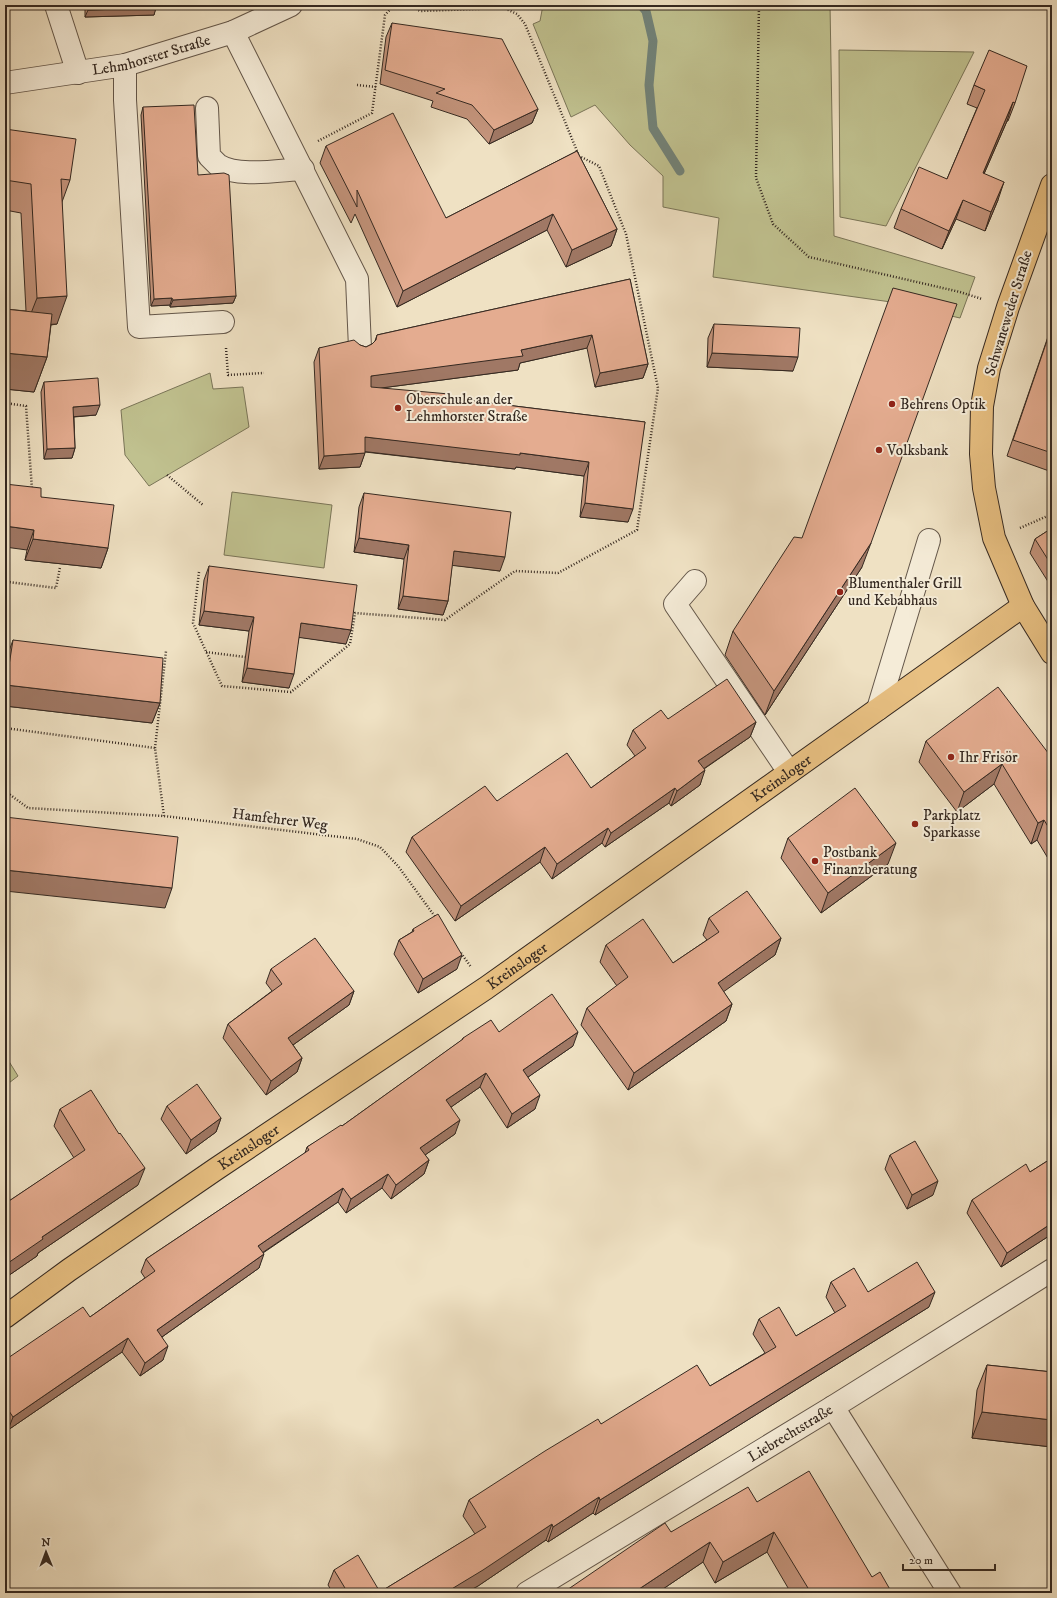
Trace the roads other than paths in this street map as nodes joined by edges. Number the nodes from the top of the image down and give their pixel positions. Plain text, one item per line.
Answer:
1 (56, 5) edge
2 (291, 5) edge
3 (233, 32) junction
4 (125, 65) junction
5 (78, 73) junction
6 (5, 83) edge
7 (207, 108) dead end
8 (299, 160) junction
9 (1052, 185) edge
10 (224, 332) road end
11 (360, 348) edge
12 (929, 540) dead end
13 (695, 581) dead end
14 (1023, 606) junction
15 (1052, 653) edge
16 (878, 709) junction
17 (789, 772) junction
18 (1052, 1270) edge
19 (5, 1317) edge
20 (833, 1407) junction
21 (527, 1593) edge
22 (950, 1593) edge

1 - 5 street
2 - 3 street, Lehmhorster Straße
3 - 4 street, Lehmhorster Straße
3 - 8 street
4 - 5 street, Lehmhorster Straße
4 - 10 street
5 - 6 street, Lehmhorster Straße
7 - 8 street
8 - 11 street
9 - 14 main road, Schwaneweder Straße
12 - 16 street
13 - 17 street
14 - 15 main road, Schwaneweder Straße
14 - 16 main road, Kreinsloger
16 - 17 main road, Kreinsloger
17 - 19 main road, Kreinsloger
18 - 20 street, Liebrechtstraße
20 - 21 street, Liebrechtstraße
20 - 22 street

